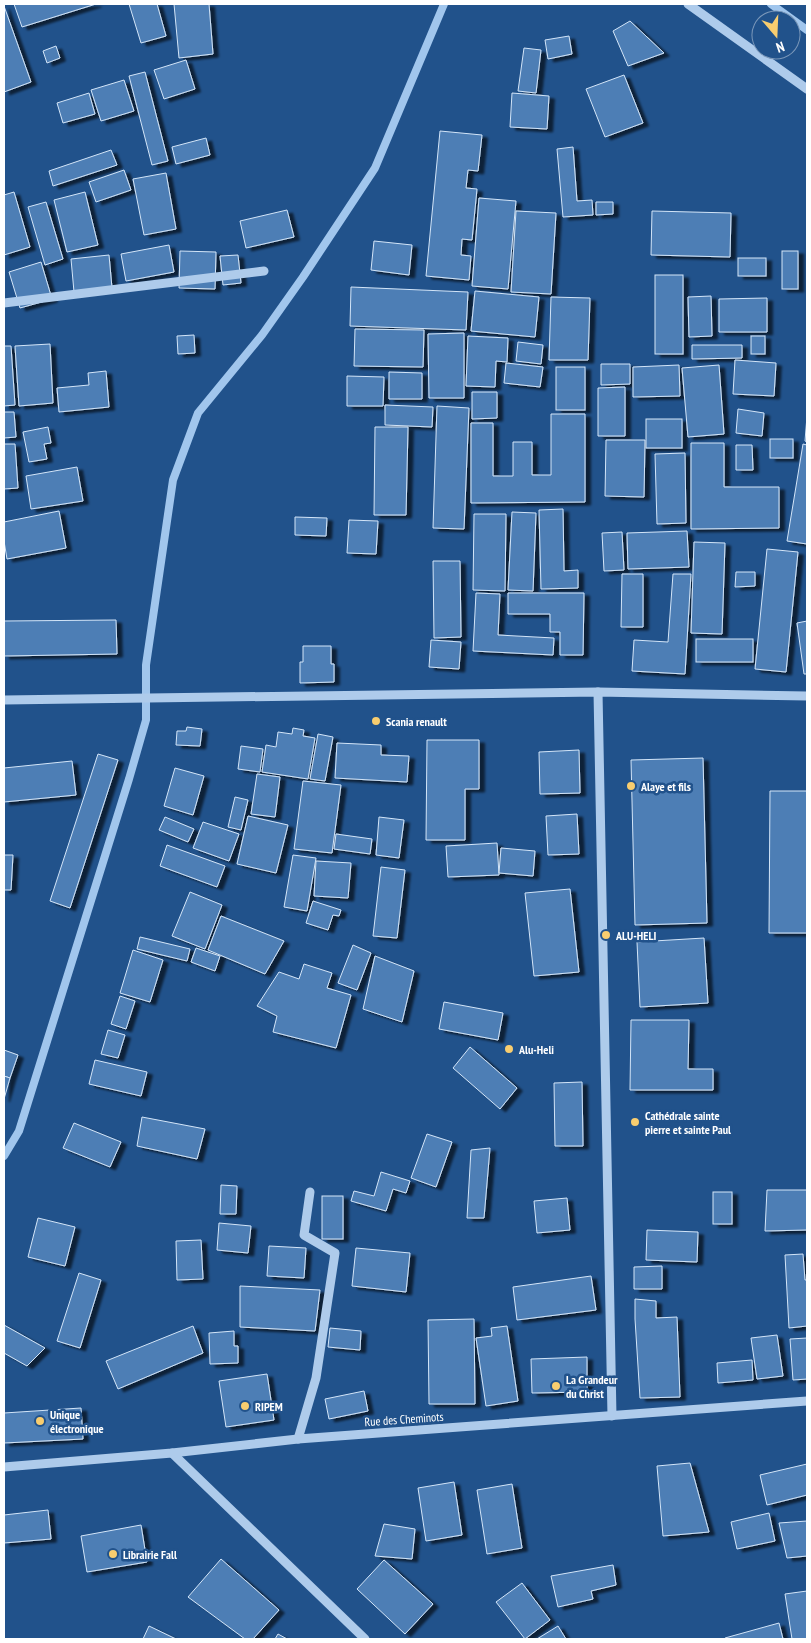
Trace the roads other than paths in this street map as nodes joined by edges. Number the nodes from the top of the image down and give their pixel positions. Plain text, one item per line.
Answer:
1 (688, 4) edge
2 (807, 89) edge
3 (264, 271) dead end
4 (4, 303) edge
5 (598, 692) junction
6 (807, 696) edge
7 (4, 700) edge
8 (310, 1192) dead end
9 (807, 1401) edge
10 (612, 1416) junction
11 (298, 1439) junction
12 (172, 1453) junction
13 (4, 1466) edge
14 (365, 1639) edge

1 - 2 street
3 - 4 street
5 - 6 street
5 - 7 street
5 - 10 street
8 - 11 street
9 - 10 street, Rue des Cheminots
10 - 11 street, Rue des Cheminots
11 - 12 street, Rue des Cheminots
12 - 13 street, Rue des Cheminots
12 - 14 street

